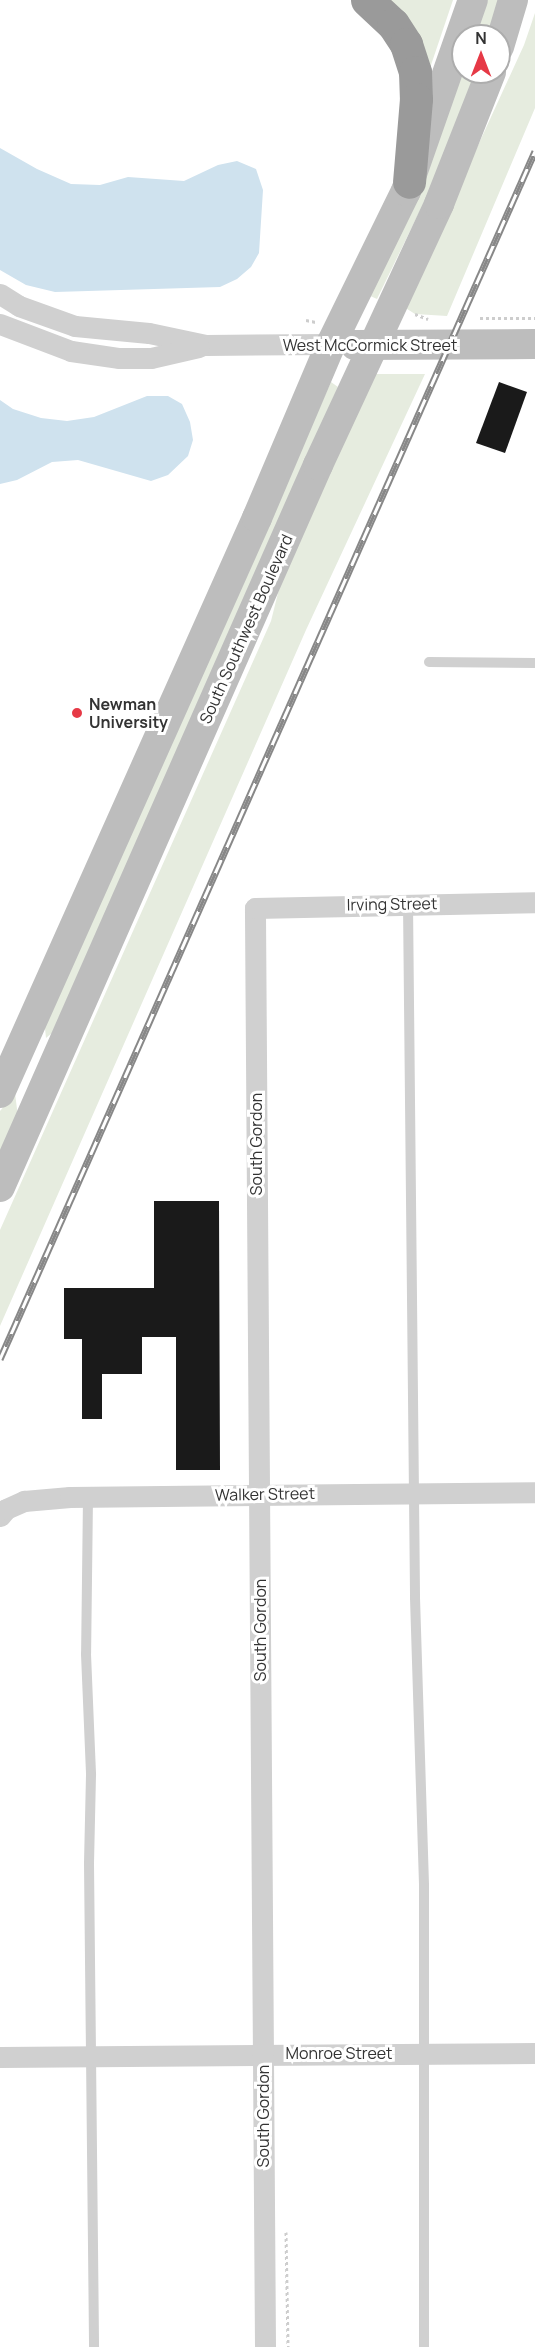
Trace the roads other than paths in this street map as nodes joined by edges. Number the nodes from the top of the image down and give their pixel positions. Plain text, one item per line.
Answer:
1 (367, 0) edge
2 (473, 0) edge
3 (513, 0) edge
4 (506, 24) edge
5 (486, 84) edge
6 (409, 182) junction
7 (0, 294) edge
8 (0, 324) edge
9 (332, 344) junction
10 (535, 344) edge
11 (206, 345) junction
12 (375, 346) junction
13 (429, 662) dead end
14 (535, 663) edge
15 (535, 902) edge
16 (408, 903) junction
17 (255, 914) joint
18 (18, 1079) edge
19 (0, 1187) edge
20 (535, 1492) edge
21 (416, 1493) junction
22 (259, 1494) junction
23 (88, 1497) junction
24 (0, 1516) edge
25 (263, 2053) junction
26 (423, 2053) junction
27 (535, 2053) edge
28 (92, 2056) junction
29 (0, 2057) edge
30 (94, 2347) edge
31 (265, 2347) edge
32 (424, 2347) edge

1 - 6 highway
2 - 6 main road, South Southwest Boulevard
3 - 4 main road
5 - 12 main road, South Southwest Boulevard
6 - 9 main road, South Southwest Boulevard
7 - 11 street, West McCormick Street
8 - 11 street, West McCormick Street
9 - 11 street, West McCormick Street
9 - 12 main road, West McCormick Street
9 - 18 main road, South Southwest Boulevard
10 - 12 main road, West McCormick Street
12 - 18 main road, South Southwest Boulevard
13 - 14 lane
15 - 16 street, Irving Street
16 - 17 street, Irving Street
16 - 21 lane
17 - 22 street, South Gordon
18 - 19 main road, South Southwest Boulevard
20 - 21 street, Walker Street
21 - 22 street, Walker Street
21 - 26 lane
22 - 23 street, Walker Street
22 - 25 street, South Gordon
23 - 24 street, Walker Street
23 - 28 lane
25 - 26 street, Monroe Street
25 - 28 street, Monroe Street
25 - 31 street, South Gordon
26 - 27 street, Monroe Street
26 - 32 lane
28 - 29 street, Monroe Street
28 - 30 lane

